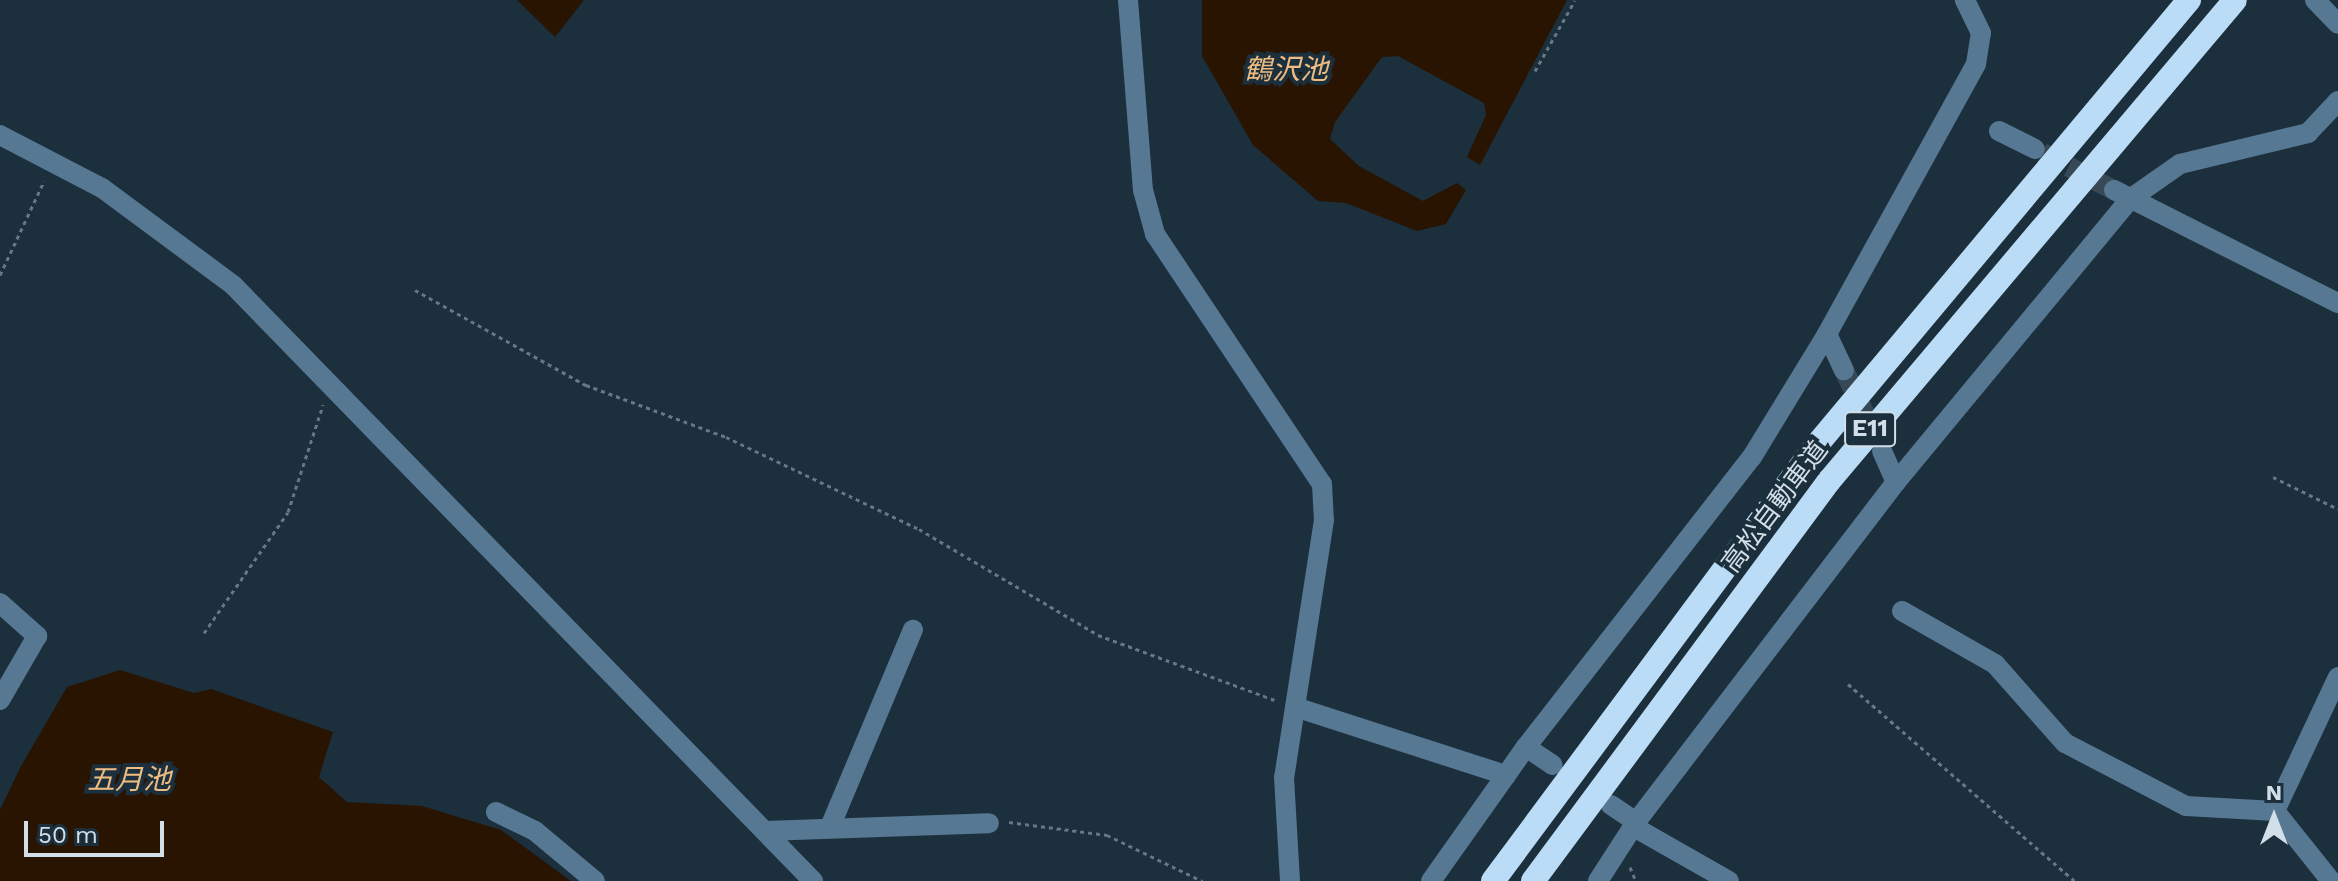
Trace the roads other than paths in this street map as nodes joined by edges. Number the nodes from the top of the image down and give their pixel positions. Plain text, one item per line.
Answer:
1 (1128, 0) edge
2 (1965, 0) edge
3 (2189, 0) edge
4 (2235, 0) edge
5 (2315, 0) edge
6 (2338, 24) edge
7 (2338, 101) edge
8 (1999, 131) dead end
9 (0, 135) edge
10 (2035, 149) tunnel mouth
11 (2122, 195) junction
12 (2338, 303) edge
13 (1827, 334) junction
14 (1844, 370) tunnel mouth
15 (1882, 451) tunnel mouth
16 (1896, 482) junction
17 (0, 603) edge
18 (1902, 611) dead end
19 (913, 630) dead end
20 (2338, 677) edge
21 (0, 700) edge
22 (1295, 707) junction
23 (1526, 747) junction
24 (1553, 765) dead end
25 (1506, 775) junction
26 (1611, 805) dead end
27 (2275, 811) junction
28 (496, 812) dead end
29 (989, 823) road end
30 (1635, 824) junction
31 (830, 827) junction
32 (765, 831) junction
33 (595, 881) edge
34 (813, 881) edge
35 (1290, 881) edge
36 (1431, 881) edge
37 (1493, 881) edge
38 (1533, 881) edge
39 (1598, 881) edge
40 (1729, 881) edge
41 (2331, 881) edge

1 - 22 street
2 - 13 street
3 - 37 highway, 高松自動車道 / E11
4 - 38 highway, 高松自動車道 / E11
5 - 6 street
7 - 11 street
8 - 10 street
9 - 32 street
11 - 12 street
11 - 16 street
13 - 14 street
13 - 23 street
15 - 16 street
16 - 30 street
17 - 21 street
18 - 27 street
19 - 31 street
20 - 27 street
22 - 25 street
22 - 35 street
23 - 24 street
23 - 25 street
25 - 36 street
26 - 30 street
27 - 41 street
28 - 33 street
29 - 31 street
30 - 39 street
30 - 40 street
31 - 32 street
32 - 34 street

